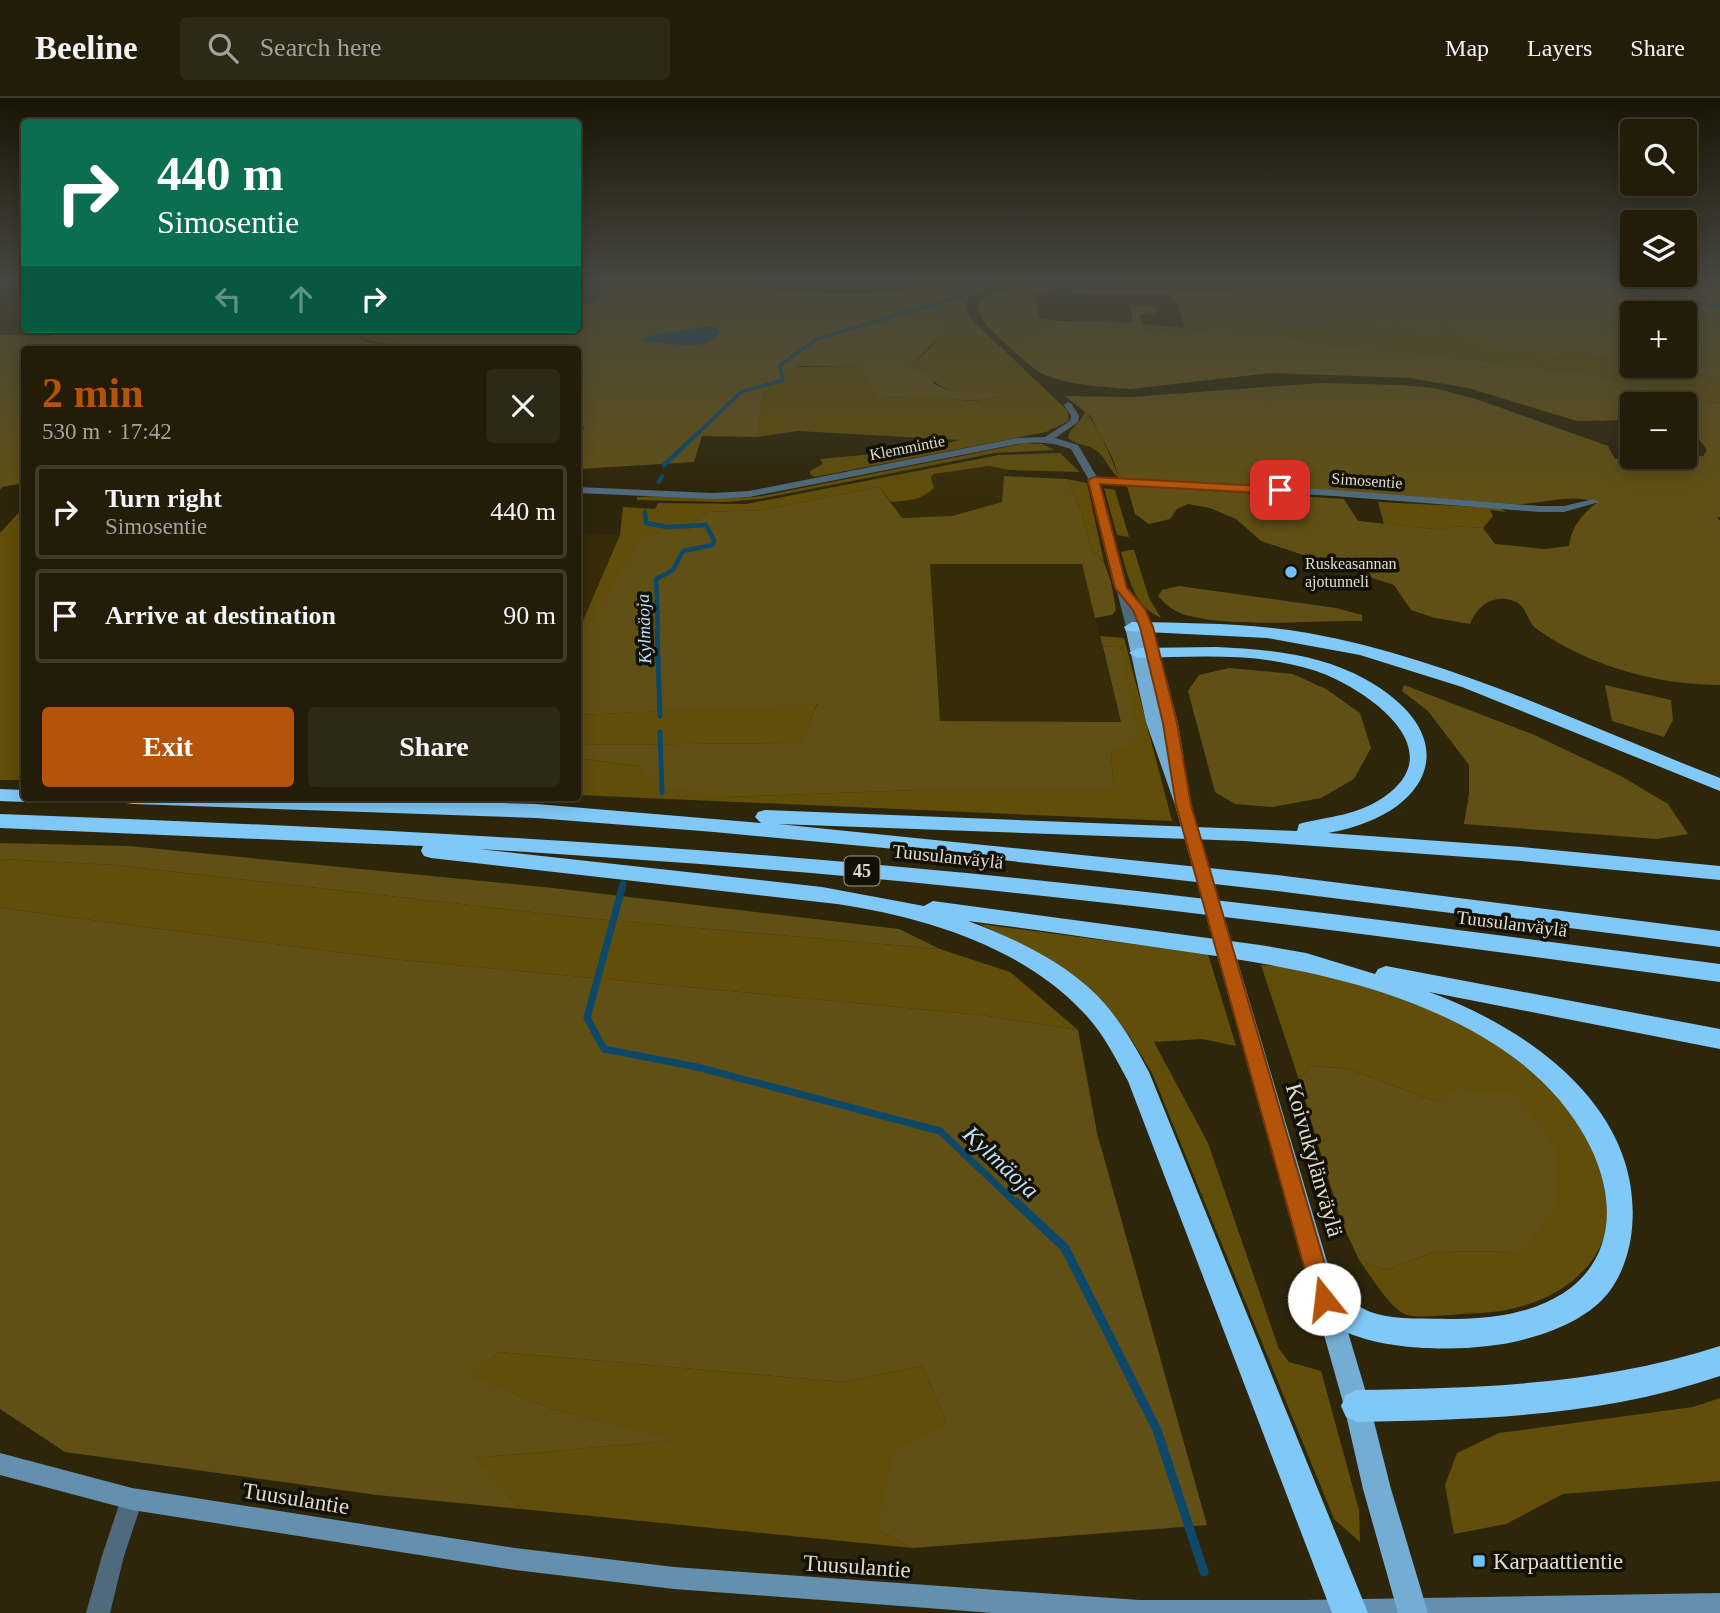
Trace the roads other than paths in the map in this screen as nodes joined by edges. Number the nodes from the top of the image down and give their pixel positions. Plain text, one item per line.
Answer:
1 (1068, 405) dead end
2 (1048, 440) junction
3 (1094, 480) junction
4 (581, 482) edge
5 (581, 490) edge
6 (774, 490) junction
7 (1594, 502) dead end
8 (1139, 627) junction
9 (1145, 653) junction
10 (1720, 785) edge
11 (0, 795) edge
12 (21, 796) edge
13 (226, 801) edge
14 (536, 811) junction
15 (0, 821) edge
16 (244, 830) junction
17 (1244, 834) junction
18 (1720, 873) edge
19 (869, 901) junction
20 (1720, 939) edge
21 (1295, 959) junction
22 (1720, 973) edge
23 (1720, 1039) edge
24 (1324, 1299) junction
25 (1720, 1361) edge
26 (1357, 1406) junction
27 (0, 1464) edge
28 (132, 1499) junction
29 (1720, 1605) edge
30 (99, 1613) edge
31 (1350, 1613) edge
32 (1413, 1613) edge

1 - 2 street
2 - 3 street, Koivukylänväylä
2 - 6 street, Klemmintie
3 - 7 street, Simosentie
3 - 8 street, Koivukylänväylä
4 - 6 street, Klemmintie
5 - 6 street, Klemmintie
8 - 9 main road, Koivukylänväylä
8 - 10 highway
9 - 17 highway
9 - 24 main road, Koivukylänväylä
11 - 12 highway
13 - 14 highway, Tuusulanväylä / 45
14 - 17 highway
14 - 20 highway, Tuusulanväylä / 45
15 - 16 highway, Tuusulanväylä / 45
16 - 19 highway
16 - 22 highway, Tuusulanväylä / 45
17 - 18 highway
19 - 21 highway
19 - 31 highway
21 - 23 highway
21 - 24 highway
24 - 26 main road, Koivukylänväylä
25 - 26 highway
26 - 32 main road, Koivukylänväylä
27 - 28 main road, Tuusulantie
28 - 29 main road, Tuusulantie
28 - 30 street

